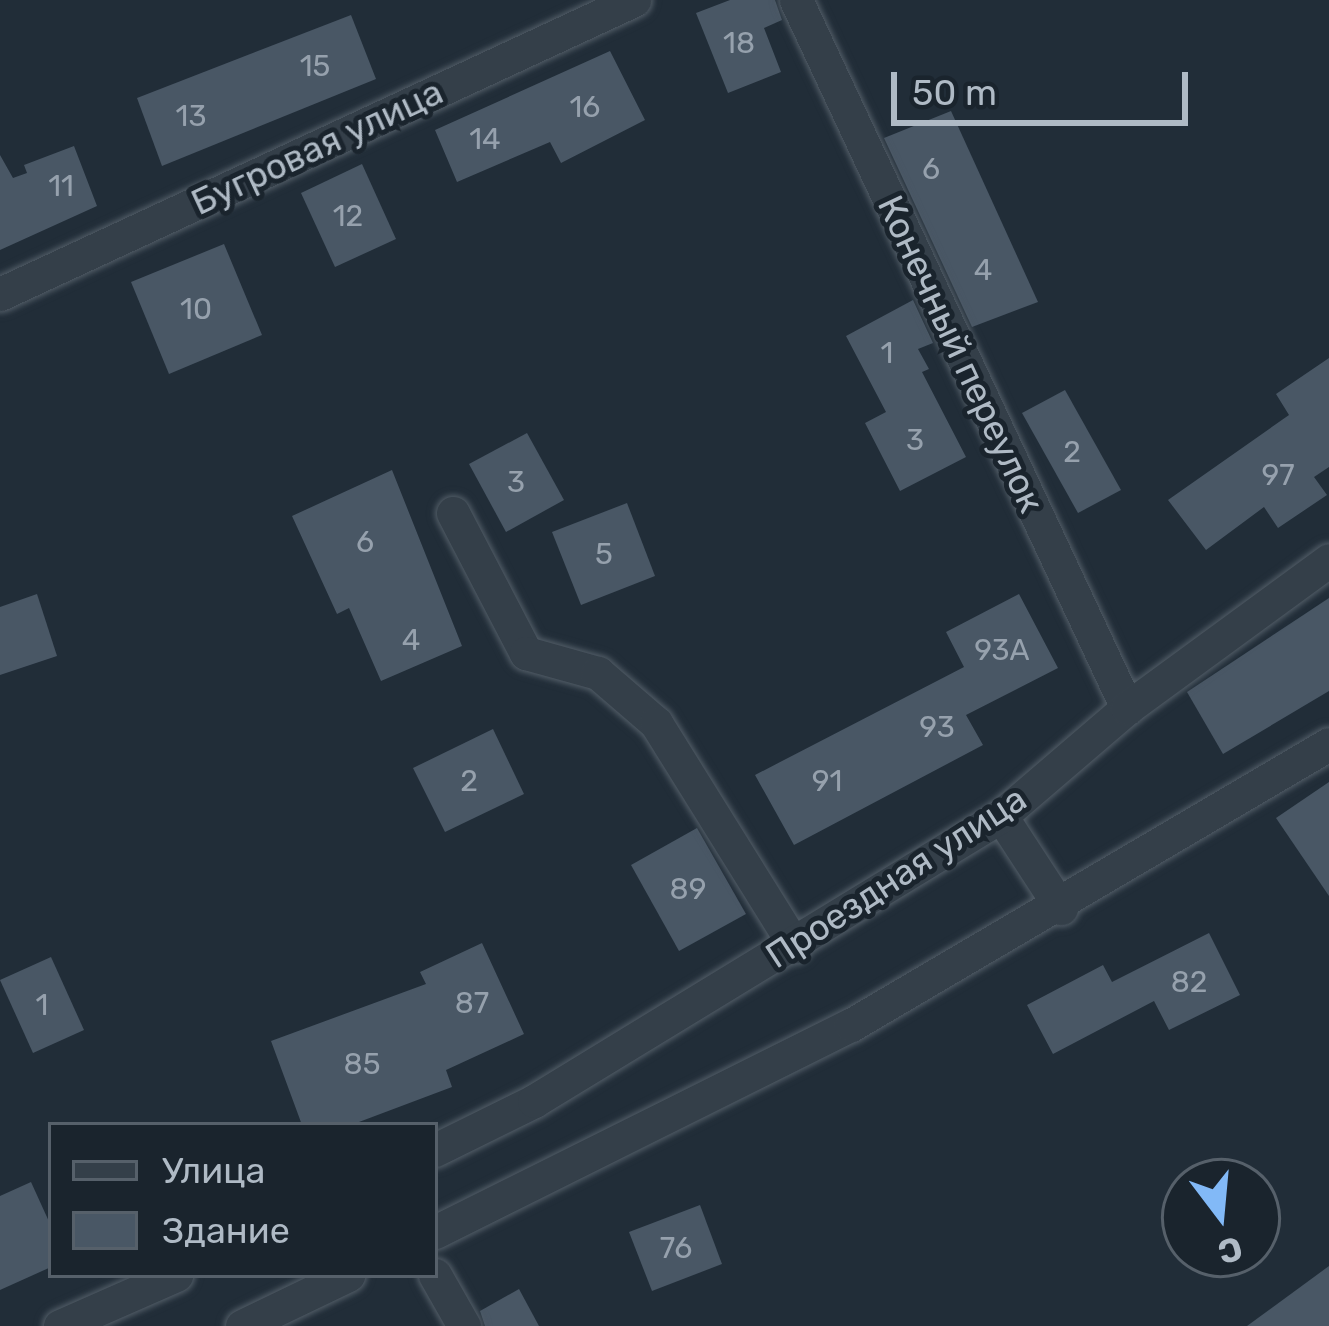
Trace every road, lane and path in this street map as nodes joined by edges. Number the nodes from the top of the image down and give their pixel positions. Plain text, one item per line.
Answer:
1 (634, 0) edge
2 (796, 0) edge
3 (0, 294) edge
4 (453, 513) dead end
5 (1329, 560) edge
6 (1127, 708) junction
7 (1329, 744) edge
8 (1001, 816) junction
9 (1061, 908) junction
10 (795, 946) junction
11 (438, 1149) edge
12 (438, 1231) edge
13 (169, 1278) edge
14 (342, 1278) edge
15 (437, 1278) edge
16 (59, 1326) edge
17 (242, 1326) edge
18 (464, 1326) edge

1 - 3 street, Бугровая улица
2 - 6 street, Конечный переулок
4 - 10 street
5 - 6 street, Проездная улица
6 - 8 street, Проездная улица
7 - 9 street
8 - 9 street
8 - 10 street, Проездная улица
9 - 12 street
10 - 11 street, Проездная улица
13 - 16 street
14 - 17 street
15 - 18 street

